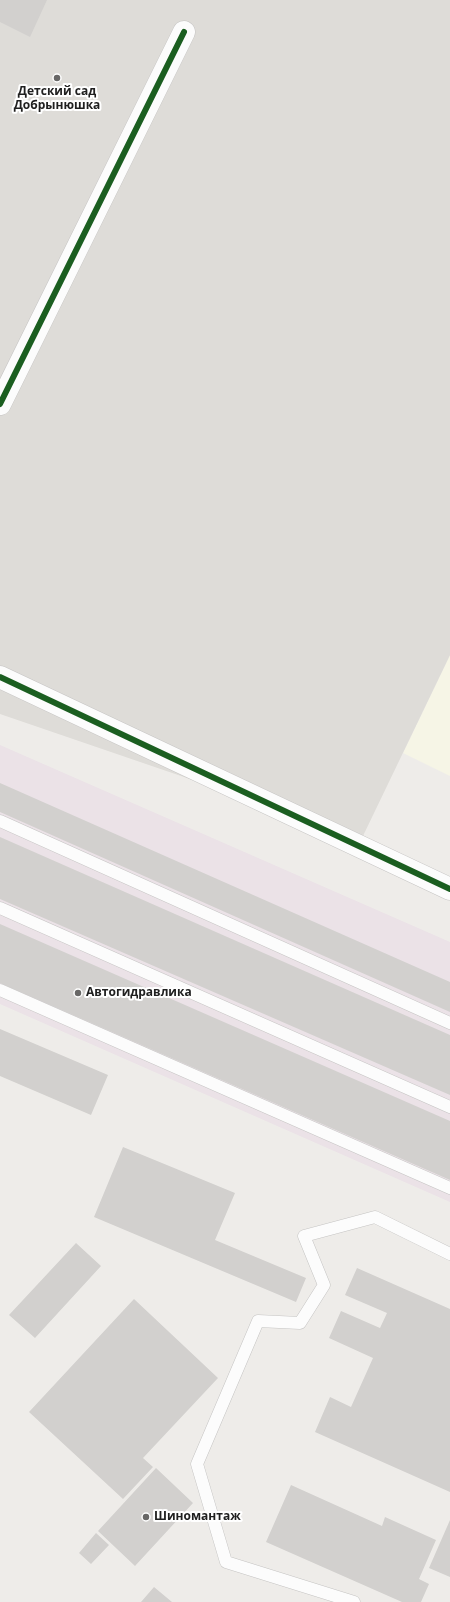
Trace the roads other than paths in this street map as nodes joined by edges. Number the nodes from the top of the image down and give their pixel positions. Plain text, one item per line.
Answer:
1 (184, 32) dead end
2 (0, 404) edge
3 (0, 677) edge
4 (0, 821) edge
5 (450, 889) edge
6 (0, 908) edge
7 (0, 990) edge
8 (450, 1023) edge
9 (450, 1108) edge
10 (450, 1188) edge
11 (450, 1254) edge
12 (354, 1602) edge

1 - 2 street
3 - 5 street
4 - 8 lane
6 - 9 lane
7 - 10 lane
11 - 12 lane

